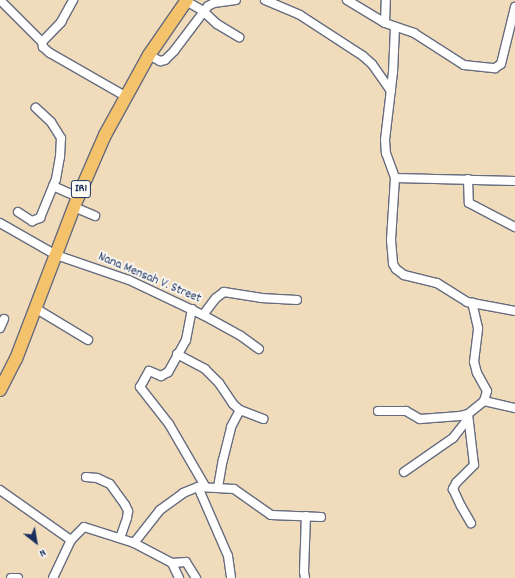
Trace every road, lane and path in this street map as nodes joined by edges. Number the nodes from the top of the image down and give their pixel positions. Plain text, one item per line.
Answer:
1 (0, 0) edge
2 (73, 0) edge
3 (186, 0) edge
4 (236, 0) edge
5 (265, 0) edge
6 (347, 0) edge
7 (386, 0) edge
8 (515, 7) edge
9 (203, 11) junction
10 (385, 23) junction
11 (396, 27) junction
12 (239, 36) dead end
13 (42, 42) junction
14 (150, 55) junction
15 (391, 91) junction
16 (125, 96) junction
17 (36, 108) dead end
18 (396, 178) junction
19 (468, 180) junction
20 (515, 181) edge
21 (53, 186) junction
22 (76, 202) junction
23 (18, 212) dead end
24 (95, 216) dead end
25 (0, 223) edge
26 (515, 227) edge
27 (56, 254) junction
28 (297, 300) dead end
29 (472, 303) junction
30 (35, 308) junction
31 (192, 310) junction
32 (515, 310) edge
33 (203, 315) junction
34 (4, 319) dead end
35 (0, 328) edge
36 (88, 340) dead end
37 (259, 349) dead end
38 (178, 354) junction
39 (0, 390) edge
40 (484, 401) junction
41 (515, 408) edge
42 (240, 410) junction
43 (378, 411) dead end
44 (468, 416) junction
45 (263, 419) dead end
46 (404, 472) dead end
47 (86, 477) dead end
48 (201, 487) junction
49 (218, 487) junction
50 (0, 490) edge
51 (306, 516) junction
52 (321, 517) dead end
53 (471, 523) dead end
54 (120, 538) junction
55 (71, 540) junction
56 (134, 543) junction
57 (172, 564) junction
58 (11, 578) edge
59 (18, 578) edge
60 (53, 578) edge
61 (179, 578) edge
62 (196, 578) edge
63 (231, 578) edge
64 (305, 578) edge

1 - 13 street
2 - 13 street
3 - 9 street
3 - 14 main road, IR1
4 - 9 street
5 - 15 street
6 - 10 street
7 - 10 street
8 - 11 street
9 - 12 street
9 - 14 street
10 - 11 street
11 - 15 street
13 - 16 street
14 - 16 main road, IR1
15 - 18 street
16 - 22 main road, IR1
17 - 21 street
18 - 19 street
18 - 29 street
19 - 20 street
19 - 26 street
21 - 22 street
21 - 23 street
22 - 24 street
22 - 27 main road, IR1
25 - 27 street, Nana Mensah V. Street
27 - 30 main road, IR1
27 - 31 street, Nana Mensah V. Street
28 - 33 street, Nana Mensah V. Street
29 - 32 street
29 - 40 street
30 - 36 street
30 - 39 main road, IR1
31 - 33 street, Nana Mensah V. Street
31 - 38 street
33 - 37 street
34 - 35 street
38 - 42 street
38 - 48 street
40 - 41 street
40 - 44 street
42 - 45 street
42 - 49 street
43 - 44 street
44 - 46 street
44 - 53 street
47 - 54 street
48 - 49 street
48 - 56 street
48 - 63 street
49 - 51 street
50 - 55 street
51 - 52 street
51 - 64 street
54 - 55 street
54 - 56 street
55 - 60 street
56 - 57 street
57 - 61 street
57 - 62 street
58 - 59 street

